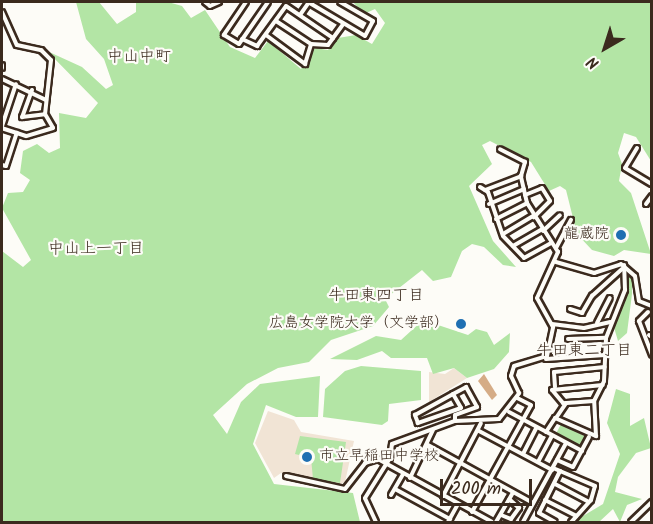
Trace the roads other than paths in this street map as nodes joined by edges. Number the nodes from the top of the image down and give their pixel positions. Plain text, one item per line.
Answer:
1 (205, 2) edge
2 (219, 2) edge
3 (246, 2) edge
4 (267, 2) edge
5 (308, 2) edge
6 (340, 2) edge
7 (2, 12) edge
8 (300, 15) junction
9 (276, 21) junction
10 (343, 24) junction
11 (266, 35) junction
12 (333, 38) junction
13 (242, 39) junction
14 (311, 44) junction
15 (2, 79) edge
16 (15, 84) junction
17 (32, 90) junction
18 (47, 100) junction
19 (45, 114) junction
20 (2, 127) edge
21 (17, 133) junction
22 (637, 148) dead end
23 (500, 149) dead end
24 (2, 165) edge
25 (521, 176) junction
26 (651, 184) edge
27 (480, 187) dead end
28 (524, 189) junction
29 (485, 190) junction
30 (525, 195) junction
31 (651, 196) edge
32 (527, 203) junction
33 (489, 204) junction
34 (646, 204) dead end
35 (560, 214) dead end
36 (534, 217) junction
37 (496, 219) junction
38 (571, 220) dead end
39 (542, 230) junction
40 (503, 234) junction
41 (551, 243) junction
42 (513, 246) junction
43 (556, 248) junction
44 (556, 262) junction
45 (623, 267) junction
46 (610, 298) dead end
47 (649, 306) edge
48 (570, 309) dead end
49 (648, 312) junction
50 (651, 317) edge
51 (610, 322) junction
52 (597, 323) junction
53 (552, 324) junction
54 (606, 338) junction
55 (568, 339) dead end
56 (650, 353) edge
57 (605, 356) junction
58 (643, 356) dead end
59 (546, 359) junction
60 (605, 367) junction
61 (603, 385) junction
62 (555, 387) junction
63 (453, 394) junction
64 (517, 398) junction
65 (594, 400) junction
66 (566, 403) junction
67 (509, 412) junction
68 (556, 418) junction
69 (523, 419) junction
70 (455, 421) junction
71 (482, 423) junction
72 (537, 427) junction
73 (433, 430) junction
74 (479, 431) junction
75 (546, 432) junction
76 (552, 435) junction
77 (589, 437) junction
78 (566, 443) junction
79 (428, 445) junction
80 (508, 446) junction
81 (582, 451) junction
82 (523, 454) junction
83 (557, 460) junction
84 (538, 462) junction
85 (387, 463) junction
86 (461, 464) junction
87 (552, 469) junction
88 (560, 471) junction
89 (404, 474) junction
90 (286, 476) dead end
91 (410, 478) junction
92 (490, 479) junction
93 (555, 484) junction
94 (395, 489) junction
95 (513, 492) junction
96 (391, 495) dead end
97 (443, 496) junction
98 (509, 500) junction
99 (545, 500) junction
100 (589, 502) junction
101 (651, 502) edge
102 (533, 503) junction
103 (458, 504) junction
104 (472, 512) junction
105 (501, 515) junction
106 (576, 516) junction
107 (449, 521) edge
108 (486, 521) edge
109 (376, 522) edge
110 (494, 522) edge
111 (523, 522) edge
112 (555, 522) edge
113 (571, 522) edge
114 (631, 522) edge

1 - 2 street
3 - 13 street
4 - 13 street
5 - 8 street
5 - 10 street
6 - 10 street
7 - 18 street
8 - 9 street
8 - 12 street
9 - 11 street
9 - 14 street
10 - 12 street
11 - 13 street
11 - 14 street
12 - 14 street
15 - 16 street
16 - 17 street
16 - 20 street
17 - 18 street
17 - 19 street
18 - 19 street
19 - 21 street
20 - 21 street
21 - 24 street
22 - 26 street
23 - 25 street
25 - 28 street
25 - 29 street
27 - 29 street
28 - 30 street
28 - 33 street
29 - 33 street
30 - 32 street
30 - 36 street
31 - 34 street
32 - 36 street
32 - 37 street
33 - 37 street
35 - 39 street
36 - 39 street
36 - 40 street
37 - 40 street
38 - 43 street
39 - 41 street
39 - 42 street
40 - 42 street
41 - 42 street
41 - 43 street
43 - 44 street
44 - 45 street
44 - 53 street
45 - 47 street
45 - 48 street
45 - 51 street
46 - 52 street
47 - 49 street
49 - 50 street
49 - 56 street
51 - 52 street
51 - 54 street
52 - 53 street
53 - 59 street
54 - 55 street
54 - 57 street
56 - 58 street
57 - 59 street
57 - 60 street
59 - 64 street
60 - 61 street
60 - 62 street
61 - 62 street
61 - 65 street
62 - 66 street
63 - 63 street
63 - 70 street
64 - 67 street
64 - 69 street
65 - 66 street
65 - 77 street
66 - 68 street
67 - 69 street
67 - 71 street
68 - 75 street
68 - 77 street
69 - 72 street
69 - 80 street
70 - 71 street
70 - 73 street
71 - 74 street
72 - 75 street
72 - 82 street
73 - 79 street
73 - 85 street
74 - 80 street
74 - 86 street
75 - 76 street
76 - 78 street
76 - 84 street
77 - 81 street
78 - 81 street
78 - 83 street
79 - 86 street
79 - 91 street
80 - 82 street
80 - 92 street
81 - 83 street
82 - 84 street
83 - 87 street
84 - 87 street
85 - 89 street
85 - 90 street
85 - 109 street
86 - 92 street
86 - 97 street
87 - 88 street
87 - 102 street
88 - 93 street
88 - 100 street
89 - 91 street
89 - 94 street
91 - 97 street
92 - 95 street
92 - 104 street
93 - 99 street
93 - 100 street
94 - 96 street
94 - 107 street
95 - 98 street
95 - 102 street
97 - 103 street
98 - 105 street
98 - 105 street
99 - 106 street
99 - 112 street
100 - 106 street
101 - 114 street
102 - 111 street
103 - 104 street
103 - 107 street
104 - 108 street
105 - 110 street
106 - 113 street
108 - 110 street

